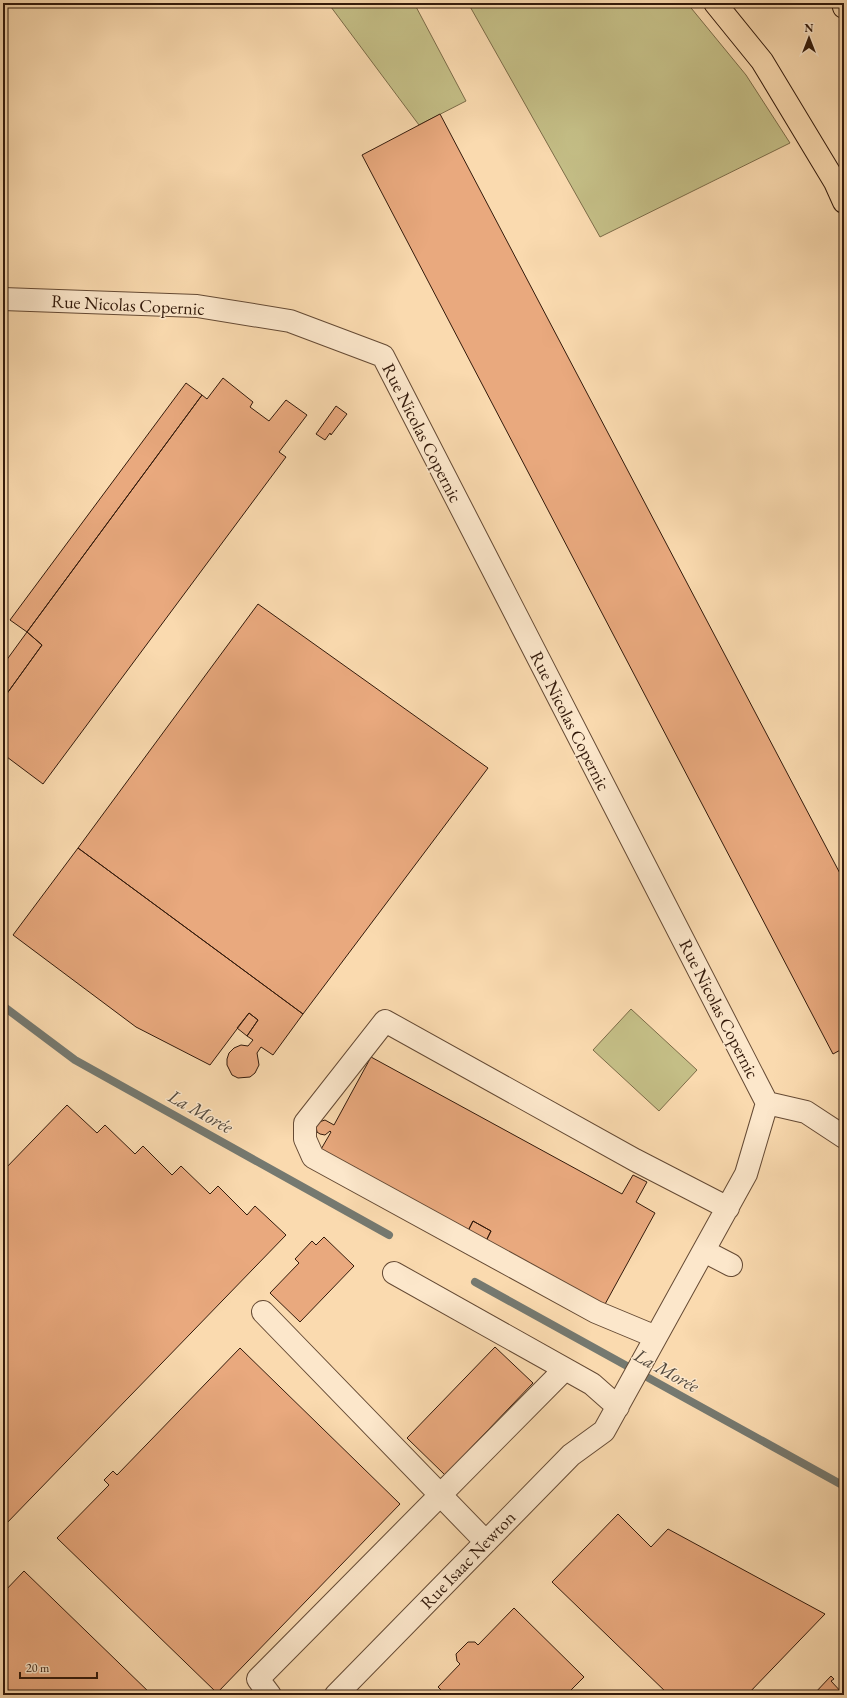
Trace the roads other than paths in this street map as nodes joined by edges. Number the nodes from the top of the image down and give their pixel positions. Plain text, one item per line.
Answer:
1 (715, 3) edge
2 (843, 3) edge
3 (844, 7) edge
4 (844, 202) edge
5 (3, 299) edge
6 (767, 1103) junction
7 (844, 1138) edge
8 (728, 1208) junction
9 (704, 1251) junction
10 (731, 1265) dead end
11 (394, 1273) dead end
12 (263, 1312) dead end
13 (652, 1345) junction
14 (565, 1369) junction
15 (618, 1407) junction
16 (440, 1495) junction
17 (486, 1542) junction
18 (270, 1695) edge
19 (336, 1695) edge

1 - 4 highway
2 - 3 highway
5 - 6 street, Rue Nicolas Copernic
6 - 7 street
6 - 8 street
8 - 9 street
8 - 13 street
9 - 10 street
9 - 13 street
11 - 14 street
12 - 16 street
13 - 15 street
14 - 15 street
14 - 16 street
15 - 17 street, Rue Isaac Newton
16 - 17 street
16 - 18 street
17 - 19 street, Rue Isaac Newton

